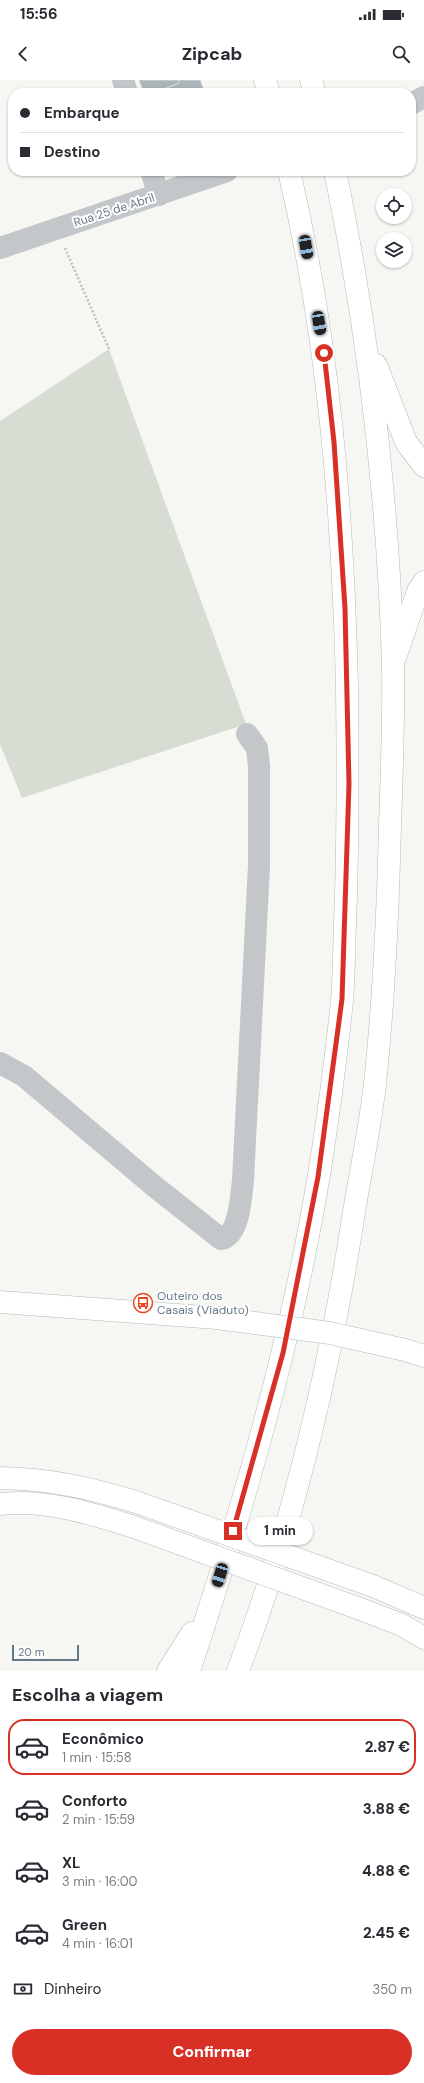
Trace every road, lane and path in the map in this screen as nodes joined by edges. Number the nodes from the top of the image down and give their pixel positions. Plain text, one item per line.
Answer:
1 (153, 176) edge
2 (213, 176) edge
3 (290, 176) edge
4 (336, 176) edge
5 (159, 195) junction
6 (56, 228) junction
7 (0, 248) edge
8 (364, 332) junction
9 (109, 349) dead end
10 (424, 466) edge
11 (424, 582) edge
12 (393, 666) junction
13 (247, 734) dead end
14 (0, 1063) edge
15 (0, 1302) edge
16 (414, 1353) edge
17 (0, 1478) edge
18 (0, 1504) edge
19 (216, 1590) junction
20 (263, 1605) junction
21 (424, 1608) edge
22 (424, 1638) edge
23 (168, 1671) edge
24 (189, 1671) edge
25 (238, 1671) edge
26 (252, 1671) edge

1 - 5 street
2 - 5 street, Rua 25 de Abril
3 - 19 main road
4 - 8 main road
5 - 6 street, Rua 25 de Abril
6 - 7 street, Rua 25 de Abril
6 - 9 path
8 - 10 main road
8 - 12 main road
11 - 12 main road
12 - 20 main road
13 - 14 street
15 - 16 main road, bridge
17 - 21 main road, bridge
18 - 22 main road, bridge
19 - 23 main road
19 - 24 main road
20 - 25 main road
20 - 26 main road

